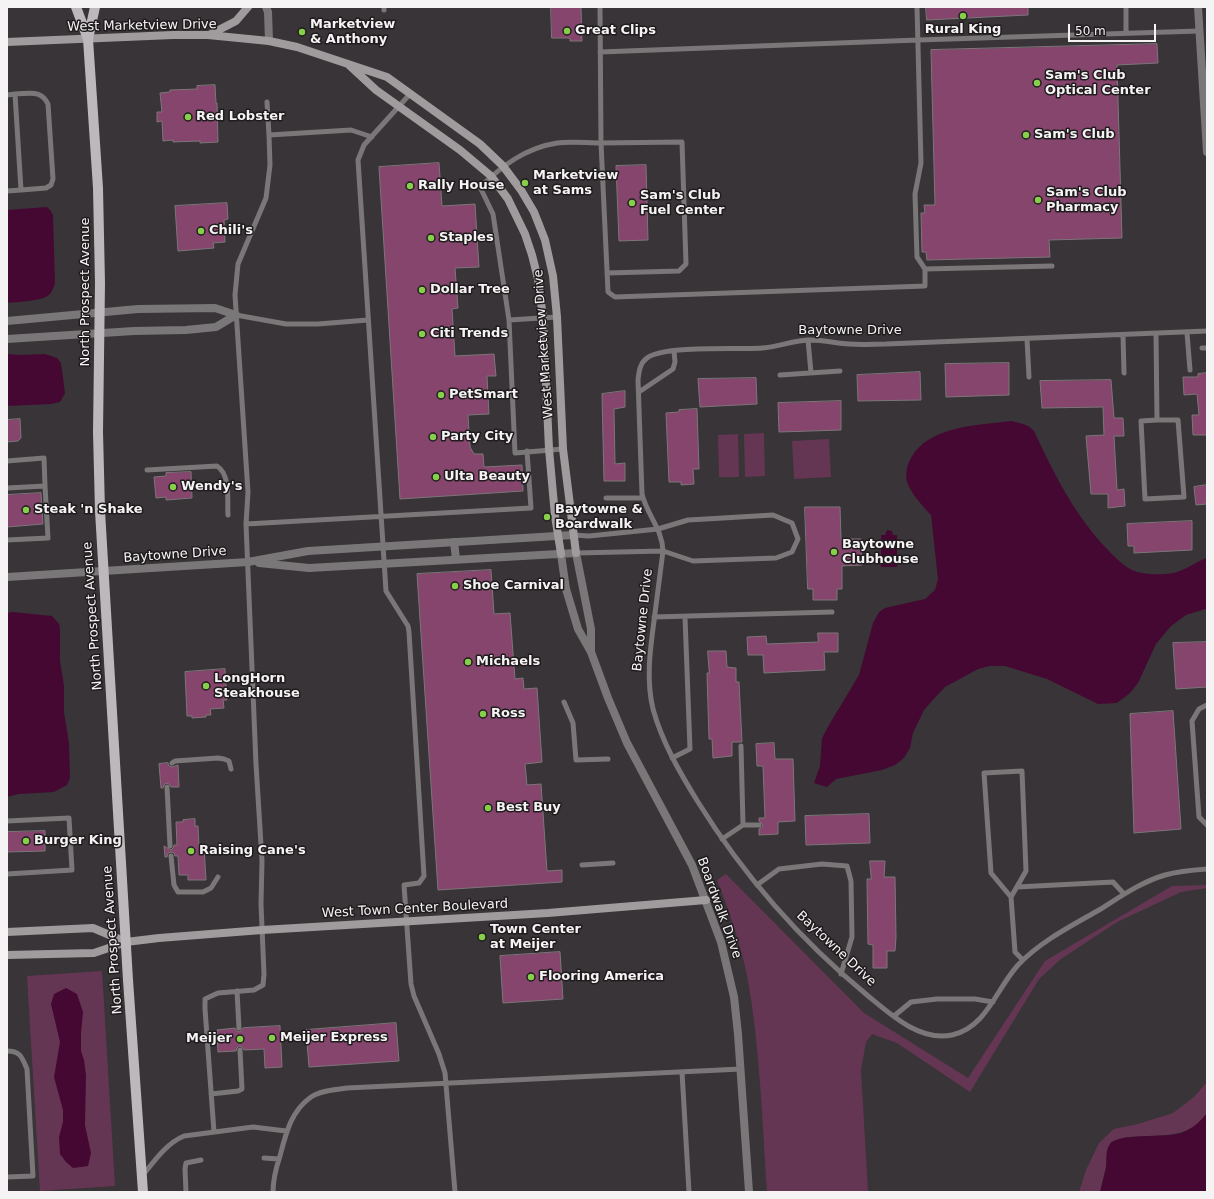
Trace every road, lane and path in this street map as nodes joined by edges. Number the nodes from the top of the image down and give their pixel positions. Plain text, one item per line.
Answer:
1 (76, 7) edge
2 (96, 7) edge
3 (248, 7) edge
4 (266, 7) edge
5 (600, 7) edge
6 (917, 7) edge
7 (1126, 7) edge
8 (1198, 7) edge
9 (1199, 31) junction
10 (1126, 33) junction
11 (208, 35) junction
12 (88, 39) junction
13 (918, 40) junction
14 (269, 41) junction
15 (7, 42) edge
16 (600, 52) junction
17 (347, 63) junction
18 (15, 94) junction
19 (410, 94) junction
20 (7, 95) edge
21 (267, 102) dead end
22 (400, 107) junction
23 (269, 135) junction
24 (372, 137) junction
25 (601, 143) junction
26 (1207, 152) edge
27 (503, 166) junction
28 (491, 176) junction
29 (21, 190) junction
30 (7, 191) edge
31 (1052, 266) dead end
32 (925, 269) junction
33 (607, 273) junction
34 (100, 312) junction
35 (236, 315) junction
36 (542, 318) junction
37 (557, 318) junction
38 (368, 320) junction
39 (509, 320) junction
40 (7, 321) edge
41 (1207, 331) edge
42 (1187, 333) junction
43 (99, 334) junction
44 (1156, 334) junction
45 (1123, 335) junction
46 (7, 339) edge
47 (1026, 339) junction
48 (808, 340) junction
49 (674, 351) junction
50 (1190, 370) dead end
51 (840, 371) dead end
52 (811, 373) junction
53 (1124, 373) dead end
54 (780, 375) dead end
55 (1029, 377) dead end
56 (639, 392) junction
57 (1157, 420) junction
58 (548, 449) junction
59 (563, 449) junction
60 (527, 451) junction
61 (7, 461) edge
62 (147, 470) dead end
63 (46, 486) junction
64 (7, 488) edge
65 (606, 498) dead end
66 (643, 498) junction
67 (228, 515) dead end
68 (381, 516) junction
69 (246, 524) junction
70 (658, 529) junction
71 (573, 535) junction
72 (558, 536) junction
73 (7, 540) edge
74 (454, 542) junction
75 (383, 547) junction
76 (663, 551) junction
77 (576, 553) junction
78 (561, 554) junction
79 (456, 560) junction
80 (248, 562) junction
81 (384, 564) junction
82 (103, 572) junction
83 (7, 577) edge
84 (832, 612) dead end
85 (684, 617) junction
86 (654, 618) junction
87 (591, 652) junction
88 (564, 702) dead end
89 (1207, 705) edge
90 (740, 746) dead end
91 (672, 758) junction
92 (608, 759) dead end
93 (172, 763) dead end
94 (231, 769) dead end
95 (167, 787) dead end
96 (7, 821) edge
97 (1207, 824) edge
98 (743, 825) junction
99 (759, 825) dead end
100 (722, 839) junction
101 (170, 846) dead end
102 (171, 856) dead end
103 (613, 863) dead end
104 (582, 865) dead end
105 (1207, 869) edge
106 (7, 874) edge
107 (218, 877) dead end
108 (757, 885) junction
109 (1017, 887) junction
110 (1124, 894) junction
111 (1011, 897) junction
112 (706, 900) junction
113 (407, 922) junction
114 (262, 930) junction
115 (7, 932) edge
116 (126, 942) junction
117 (7, 955) edge
118 (1023, 960) junction
119 (842, 974) junction
120 (237, 991) junction
121 (993, 1002) junction
122 (894, 1016) junction
123 (240, 1028) dead end
124 (240, 1050) dead end
125 (7, 1051) edge
126 (741, 1069) junction
127 (682, 1072) junction
128 (447, 1084) junction
129 (211, 1094) junction
130 (286, 1131) junction
131 (214, 1132) junction
132 (264, 1158) dead end
133 (279, 1159) junction
134 (201, 1160) dead end
135 (142, 1176) junction
136 (7, 1177) edge
137 (144, 1192) edge
138 (186, 1192) edge
139 (274, 1192) edge
140 (455, 1192) edge
141 (689, 1192) edge
142 (749, 1192) edge

1 - 12 main road, North Prospect Avenue
2 - 12 main road, North Prospect Avenue
3 - 11 main road
4 - 14 street
5 - 16 lane
6 - 13 lane
7 - 10 lane
8 - 9 street
9 - 10 lane
9 - 26 street
10 - 13 lane
11 - 12 main road, West Marketview Drive
11 - 14 main road, West Marketview Drive
12 - 15 main road, West Marketview Drive
12 - 34 main road, North Prospect Avenue
13 - 16 lane
13 - 32 lane
14 - 17 main road, West Marketview Drive
16 - 25 lane
17 - 19 main road, West Marketview Drive
17 - 22 main road, West Marketview Drive
18 - 20 lane
18 - 29 lane
18 - 29 lane
19 - 22 lane
19 - 27 main road, West Marketview Drive
21 - 23 lane
22 - 24 lane
22 - 28 main road, West Marketview Drive
23 - 24 lane
23 - 35 lane
24 - 38 lane
25 - 27 lane
25 - 33 lane
25 - 33 lane
27 - 28 lane
27 - 37 main road, West Marketview Drive
28 - 36 main road, West Marketview Drive
28 - 39 lane
29 - 30 lane
31 - 32 lane
32 - 33 lane
34 - 35 street
34 - 40 street
34 - 43 main road, North Prospect Avenue
35 - 38 lane
35 - 43 street
35 - 69 lane
36 - 37 lane
36 - 39 lane
36 - 58 main road, West Marketview Drive
37 - 59 main road, West Marketview Drive
38 - 68 lane
39 - 60 lane
41 - 42 lane, Baytowne Drive
42 - 44 lane, Baytowne Drive
42 - 50 lane
43 - 46 street
43 - 82 main road, North Prospect Avenue
44 - 45 lane, Baytowne Drive
44 - 57 lane
45 - 47 lane, Baytowne Drive
45 - 53 lane
47 - 48 lane, Baytowne Drive
47 - 55 lane
48 - 49 lane, Baytowne Drive
48 - 52 lane
49 - 56 lane
49 - 56 lane, Baytowne Drive
51 - 52 lane
52 - 54 lane
56 - 66 lane, Baytowne Drive
57 - 57 lane
58 - 59 lane
58 - 60 lane
58 - 72 main road, West Marketview Drive
59 - 71 main road, West Marketview Drive
60 - 68 lane
61 - 63 lane
62 - 67 lane
63 - 64 lane
63 - 73 lane
65 - 66 lane
66 - 70 lane, Baytowne Drive
68 - 69 lane
68 - 75 lane
69 - 80 lane
70 - 71 lane, Baytowne Drive
70 - 76 lane, Baytowne Drive
70 - 76 lane
71 - 72 street, Baytowne Drive
71 - 77 main road, West Marketview Drive
72 - 74 street, Baytowne Drive
72 - 78 main road, West Marketview Drive
74 - 75 street, Baytowne Drive
74 - 79 street
75 - 80 street, Baytowne Drive
75 - 81 lane
76 - 77 lane, Baytowne Drive
76 - 86 lane, Baytowne Drive
77 - 78 street, Baytowne Drive
77 - 87 street, Boardwalk Drive
78 - 79 street, Baytowne Drive
78 - 87 street, Boardwalk Drive
79 - 81 street, Baytowne Drive
80 - 81 street, Baytowne Drive
80 - 82 street, Baytowne Drive
80 - 114 lane
81 - 113 lane
82 - 83 street, Baytowne Drive
82 - 116 main road, North Prospect Avenue
84 - 85 lane
85 - 86 lane
85 - 91 lane
86 - 91 lane, Baytowne Drive
87 - 112 street, Boardwalk Drive
88 - 92 lane
89 - 97 lane
90 - 98 lane
91 - 100 lane, Baytowne Drive
93 - 94 lane
95 - 101 lane
96 - 106 lane
98 - 99 lane
98 - 100 lane
100 - 108 lane, Baytowne Drive
102 - 107 lane
103 - 104 lane
105 - 110 lane, Baytowne Drive
108 - 119 lane, Baytowne Drive
108 - 119 lane
109 - 110 lane
109 - 111 lane
109 - 111 lane
110 - 118 lane, Baytowne Drive
111 - 118 lane
112 - 113 main road, West Town Center Boulevard
112 - 126 street, Boardwalk Drive
113 - 114 main road, West Town Center Boulevard
113 - 128 lane
114 - 116 main road, West Town Center Boulevard
114 - 120 lane
115 - 116 main road, West Town Center Boulevard
116 - 117 main road, West Town Center Boulevard
116 - 135 main road, North Prospect Avenue
118 - 121 lane, Baytowne Drive
119 - 122 lane, Baytowne Drive
120 - 123 lane
120 - 129 lane
121 - 122 lane
121 - 122 lane, Baytowne Drive
124 - 129 lane
125 - 136 lane
126 - 127 lane
126 - 142 street, Boardwalk Drive
127 - 128 lane
127 - 141 lane
128 - 130 lane
128 - 140 lane
129 - 131 lane
130 - 131 lane
130 - 133 lane
131 - 135 lane
132 - 133 lane
133 - 139 lane
134 - 138 lane
135 - 137 main road, North Prospect Avenue

